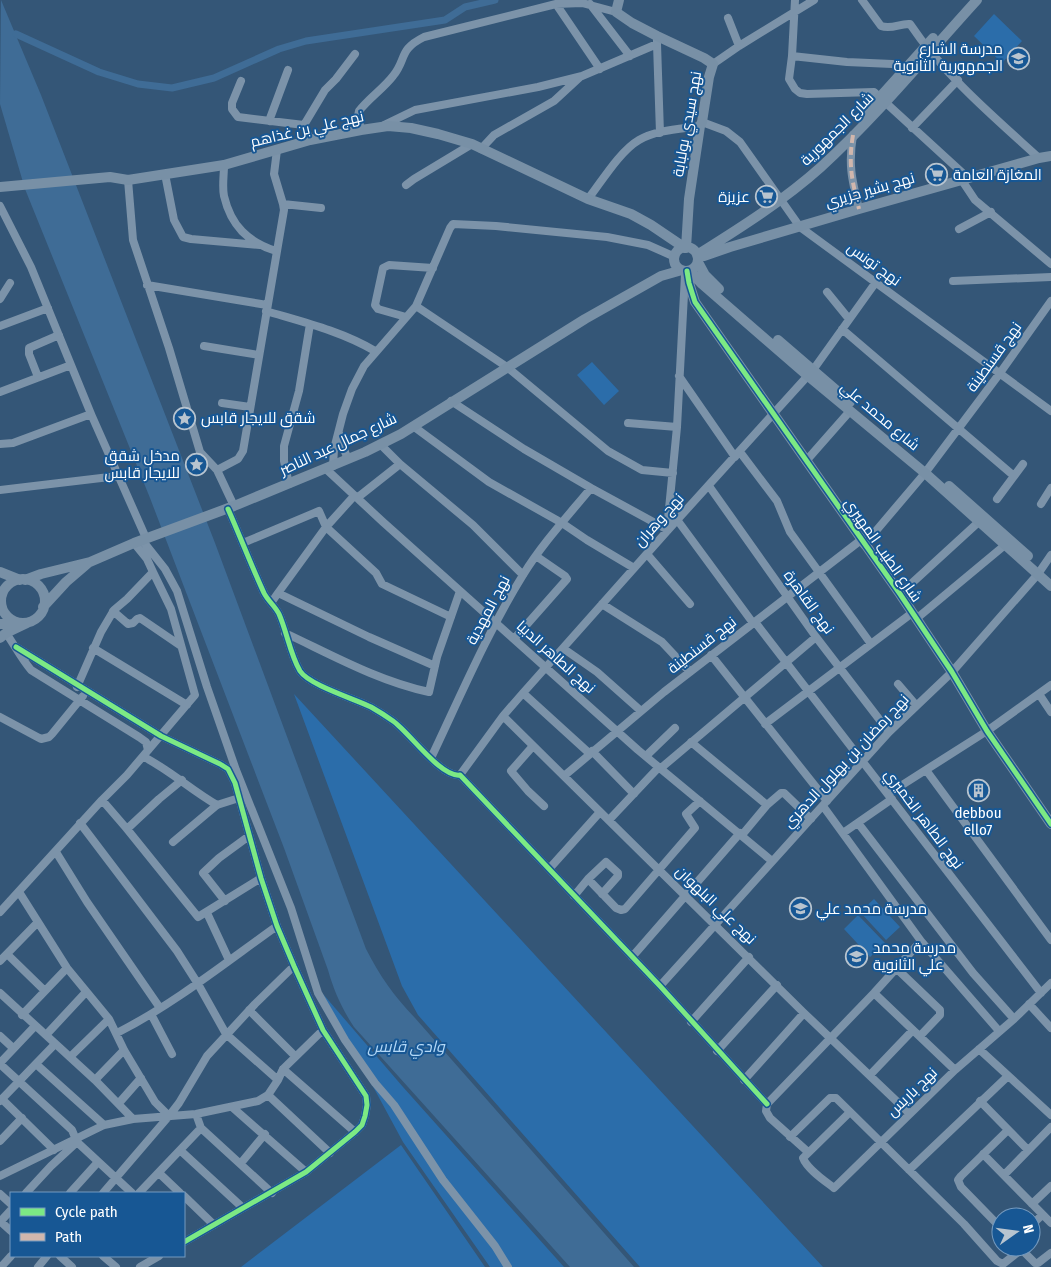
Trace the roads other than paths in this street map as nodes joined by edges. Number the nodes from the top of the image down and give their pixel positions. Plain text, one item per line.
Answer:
1 (619, 0) edge
2 (795, 0) edge
3 (814, 0) edge
4 (862, 0) edge
5 (968, 0) edge
6 (977, 0) edge
7 (556, 4) junction
8 (590, 4) junction
9 (616, 12) junction
10 (794, 12) junction
11 (728, 18) dead end
12 (657, 40) junction
13 (738, 46) junction
14 (928, 49) junction
15 (355, 54) dead end
16 (630, 56) junction
17 (792, 56) junction
18 (713, 64) junction
19 (600, 69) junction
20 (288, 70) dead end
21 (903, 71) junction
22 (582, 76) junction
23 (958, 80) junction
24 (241, 81) dead end
25 (882, 100) junction
26 (269, 121) junction
27 (701, 124) junction
28 (304, 125) junction
29 (377, 128) junction
30 (912, 128) junction
31 (361, 130) junction
32 (660, 133) junction
33 (853, 135) junction
34 (310, 140) junction
35 (476, 147) junction
36 (277, 150) junction
37 (1051, 156) edge
38 (1039, 158) junction
39 (224, 165) junction
40 (165, 174) junction
41 (965, 179) junction
42 (128, 180) junction
43 (406, 185) dead end
44 (0, 187) edge
45 (588, 198) junction
46 (779, 198) junction
47 (283, 204) junction
48 (0, 206) edge
49 (321, 208) dead end
50 (858, 208) junction
51 (991, 212) junction
52 (800, 227) junction
53 (959, 229) dead end
54 (658, 231) junction
55 (260, 245) junction
56 (276, 250) junction
57 (693, 254) junction
58 (675, 257) junction
59 (1051, 264) edge
60 (432, 268) junction
61 (686, 271) junction
62 (661, 276) junction
63 (1051, 277) edge
64 (953, 281) dead end
65 (876, 282) junction
66 (10, 283) dead end
67 (147, 285) junction
68 (827, 292) dead end
69 (0, 299) edge
70 (1051, 301) edge
71 (416, 306) junction
72 (48, 308) junction
73 (266, 308) junction
74 (406, 317) junction
75 (849, 319) junction
76 (310, 324) junction
77 (0, 326) edge
78 (842, 329) junction
79 (59, 335) junction
80 (204, 346) dead end
81 (375, 351) junction
82 (259, 355) junction
83 (71, 365) junction
84 (506, 367) junction
85 (811, 373) junction
86 (1000, 373) junction
87 (679, 376) junction
88 (38, 377) junction
89 (0, 392) edge
90 (451, 401) junction
91 (222, 403) dead end
92 (250, 407) junction
93 (850, 411) junction
94 (1051, 411) edge
95 (91, 414) junction
96 (774, 414) junction
97 (628, 423) dead end
98 (413, 426) junction
99 (677, 427) junction
100 (958, 429) junction
101 (338, 431) junction
102 (0, 444) edge
103 (380, 444) junction
104 (737, 454) junction
105 (348, 459) junction
106 (806, 461) junction
107 (400, 464) junction
108 (1023, 464) dead end
109 (330, 467) junction
110 (217, 470) junction
111 (926, 470) junction
112 (674, 473) junction
113 (118, 476) junction
114 (1014, 476) junction
115 (289, 484) junction
116 (709, 486) junction
117 (591, 488) junction
118 (1051, 488) edge
119 (0, 490) edge
120 (355, 497) junction
121 (997, 498) dead end
122 (1041, 504) dead end
123 (228, 509) junction
124 (982, 519) junction
125 (562, 523) junction
126 (673, 525) junction
127 (326, 527) junction
128 (144, 539) junction
129 (243, 543) junction
130 (863, 543) junction
131 (1005, 545) junction
132 (647, 554) junction
133 (1051, 555) edge
134 (536, 556) junction
135 (90, 562) junction
136 (634, 568) junction
137 (1040, 571) junction
138 (0, 572) edge
139 (153, 572) junction
140 (818, 572) junction
141 (523, 575) junction
142 (1051, 576) edge
143 (22, 580) junction
144 (1051, 586) edge
145 (460, 591) junction
146 (278, 593) junction
147 (900, 594) junction
148 (788, 597) junction
149 (1, 601) edge
150 (271, 603) junction
151 (602, 604) junction
152 (690, 604) dead end
153 (43, 607) junction
154 (113, 611) junction
155 (914, 616) junction
156 (450, 617) junction
157 (27, 622) junction
158 (754, 622) junction
159 (496, 623) junction
160 (0, 624) edge
161 (285, 633) junction
162 (3, 636) edge
163 (816, 636) junction
164 (514, 640) junction
165 (871, 644) junction
166 (182, 646) junction
167 (16, 647) junction
168 (93, 648) junction
169 (564, 649) junction
170 (711, 655) junction
171 (785, 662) junction
172 (435, 666) junction
173 (546, 668) junction
174 (839, 668) junction
175 (690, 672) junction
176 (952, 672) junction
177 (898, 684) dead end
178 (1051, 686) edge
179 (77, 687) junction
180 (86, 691) junction
181 (808, 691) junction
182 (523, 693) junction
183 (1039, 694) junction
184 (743, 698) junction
185 (81, 701) junction
186 (187, 705) junction
187 (916, 705) junction
188 (641, 711) junction
189 (1051, 712) edge
190 (503, 716) junction
191 (0, 718) edge
192 (765, 724) junction
193 (675, 728) dead end
194 (617, 730) junction
195 (987, 731) junction
196 (889, 732) junction
197 (161, 736) junction
198 (691, 742) junction
199 (533, 746) junction
200 (590, 752) junction
201 (146, 753) junction
202 (646, 756) junction
203 (431, 758) junction
204 (862, 762) junction
205 (660, 767) junction
206 (926, 770) junction
207 (460, 775) junction
208 (564, 776) junction
209 (182, 780) junction
210 (634, 794) junction
211 (890, 796) junction
212 (239, 798) junction
213 (102, 800) junction
214 (700, 800) junction
215 (825, 804) junction
216 (217, 805) junction
217 (767, 805) junction
218 (544, 806) dead end
219 (600, 812) junction
220 (811, 819) junction
221 (609, 820) junction
222 (80, 823) junction
223 (858, 823) junction
224 (1051, 824) edge
225 (127, 829) junction
226 (843, 833) junction
227 (741, 834) junction
228 (249, 836) junction
229 (173, 842) dead end
230 (56, 852) junction
231 (772, 861) junction
232 (549, 869) junction
233 (659, 869) junction
234 (261, 878) junction
235 (588, 880) junction
236 (19, 892) junction
237 (602, 894) junction
238 (686, 895) junction
239 (574, 896) junction
240 (225, 901) junction
241 (0, 912) edge
242 (207, 913) junction
243 (38, 922) junction
244 (716, 924) junction
245 (277, 926) junction
246 (921, 940) junction
247 (1051, 940) edge
248 (7, 954) junction
249 (632, 957) junction
250 (749, 957) junction
251 (229, 960) junction
252 (0, 961) edge
253 (294, 966) junction
254 (67, 968) junction
255 (896, 968) junction
256 (198, 984) junction
257 (777, 984) junction
258 (1051, 984) edge
259 (660, 986) junction
260 (44, 991) junction
261 (86, 992) junction
262 (0, 993) edge
263 (874, 993) junction
264 (1041, 993) junction
265 (1029, 1004) junction
266 (160, 1008) junction
267 (249, 1010) junction
268 (804, 1013) junction
269 (151, 1014) junction
270 (22, 1015) junction
271 (109, 1019) junction
272 (1014, 1019) junction
273 (691, 1022) junction
274 (35, 1026) junction
275 (1051, 1028) edge
276 (322, 1030) junction
277 (913, 1030) junction
278 (999, 1031) junction
279 (116, 1033) junction
280 (226, 1034) junction
281 (46, 1035) junction
282 (0, 1036) edge
283 (920, 1036) junction
284 (831, 1038) junction
285 (55, 1044) junction
286 (13, 1048) junction
287 (979, 1049) junction
288 (124, 1050) junction
289 (717, 1051) junction
290 (172, 1054) dead end
291 (296, 1056) junction
292 (70, 1057) junction
293 (0, 1063) edge
294 (36, 1064) junction
295 (283, 1069) junction
296 (955, 1070) junction
297 (870, 1075) junction
298 (1008, 1076) junction
299 (141, 1078) junction
300 (95, 1080) junction
301 (278, 1080) junction
302 (744, 1080) junction
303 (19, 1081) junction
304 (268, 1095) junction
305 (1, 1100) edge
306 (980, 1101) junction
307 (119, 1104) junction
308 (767, 1104) junction
309 (232, 1107) junction
310 (850, 1112) junction
311 (910, 1113) junction
312 (196, 1114) junction
313 (1051, 1115) edge
314 (169, 1116) junction
315 (22, 1118) junction
316 (133, 1119) junction
317 (104, 1125) junction
318 (1051, 1127) edge
319 (201, 1128) junction
320 (1008, 1130) junction
321 (355, 1132) junction
322 (264, 1134) junction
323 (790, 1136) junction
324 (0, 1140) edge
325 (76, 1140) junction
326 (880, 1142) junction
327 (54, 1150) junction
328 (1028, 1150) junction
329 (181, 1151) junction
330 (330, 1152) junction
331 (808, 1152) junction
332 (983, 1154) junction
333 (98, 1162) junction
334 (241, 1163) junction
335 (909, 1170) junction
336 (306, 1172) junction
337 (159, 1173) junction
338 (1, 1174) edge
339 (1004, 1175) junction
340 (117, 1178) junction
341 (1051, 1186) edge
342 (27, 1192) edge
343 (71, 1192) edge
344 (104, 1192) edge
345 (131, 1192) edge
346 (140, 1192) edge
347 (179, 1192) edge
348 (272, 1193) junction
349 (0, 1194) edge
350 (185, 1197) edge
351 (10, 1203) edge
352 (1032, 1204) junction
353 (243, 1208) junction
354 (10, 1211) edge
355 (1042, 1214) joint
356 (991, 1218) edge
357 (0, 1222) edge
358 (1051, 1223) edge
359 (214, 1225) junction
360 (10, 1230) edge
361 (185, 1241) edge
362 (991, 1253) edge
363 (1051, 1253) edge
364 (10, 1257) edge
365 (46, 1257) edge
366 (61, 1257) edge
367 (104, 1257) edge
368 (153, 1257) edge
369 (995, 1257) edge
370 (1010, 1257) edge
371 (1029, 1257) edge
372 (1, 1267) edge
373 (38, 1267) edge
374 (72, 1267) edge
375 (116, 1267) edge
376 (140, 1267) edge
377 (508, 1267) edge

1 - 9 main road
2 - 10 street
3 - 10 street, نهج سيدي بولبابة
4 - 14 street
5 - 14 main road, شارع الجمهورية
6 - 14 main road, شارع الجمهورية
7 - 8 street
7 - 19 street
7 - 31 street
8 - 9 street
8 - 16 street
9 - 12 main road
10 - 13 street, نهج سيدي بولبابة
10 - 17 street
11 - 13 street
12 - 16 street
12 - 18 main road
12 - 32 street
13 - 18 street, نهج سيدي بولبابة
14 - 21 main road, شارع الجمهورية
14 - 23 street
14 - 25 main road, شارع الجمهورية
15 - 28 street
16 - 19 street
17 - 21 street
17 - 25 street
18 - 27 main road, نهج سيدي بولبابة
19 - 22 street
20 - 26 street
21 - 25 main road, شارع الجمهورية
22 - 29 street
22 - 35 street
23 - 30 street
23 - 38 street
24 - 26 street
25 - 30 street
25 - 33 main road, شارع الجمهورية
25 - 46 main road, شارع الجمهورية
26 - 28 street
27 - 32 street
27 - 46 street, نهج تونس
27 - 57 main road, نهج سيدي بولبابة
28 - 34 street
29 - 31 main road, نهج علي بن غذاهم
29 - 35 main road, نهج علي بن غذاهم
30 - 41 street
31 - 34 main road, نهج علي بن غذاهم
32 - 45 street
33 - 46 main road, شارع الجمهورية
33 - 50 street
34 - 36 main road, نهج علي بن غذاهم
35 - 43 street
35 - 45 main road, نهج علي بن غذاهم
36 - 39 main road, نهج علي بن غذاهم
36 - 47 street
37 - 38 main road, نهج بشير جزيري
38 - 41 main road, نهج بشير جزيري
39 - 40 main road, نهج علي بن غذاهم
39 - 55 street
40 - 42 main road, نهج علي بن غذاهم
40 - 55 street
41 - 50 main road, نهج بشير جزيري
41 - 51 street
42 - 44 main road, نهج علي بن غذاهم
42 - 67 street
45 - 54 main road, نهج علي بن غذاهم
46 - 52 street, نهج تونس
46 - 57 main road, شارع الجمهورية
47 - 49 street
47 - 56 street
48 - 72 street
50 - 52 main road, نهج بشير جزيري
51 - 53 street
51 - 59 street
52 - 57 main road, نهج بشير جزيري
52 - 65 street, نهج تونس
54 - 57 main road, نهج علي بن غذاهم
54 - 58 main road, نهج علي بن غذاهم
55 - 56 street
56 - 73 street
57 - 58 main road
57 - 61 main road
57 - 85 main road, شارع محمد علي
58 - 60 street
58 - 61 main road
58 - 62 main road, شارع جمال عبد الناصر
60 - 71 street
60 - 74 street
61 - 62 main road, شارع جمال عبد الناصر
61 - 85 main road, شارع محمد علي
61 - 87 street
61 - 96 main road, شارع الطيب المهيري
62 - 84 main road, شارع جمال عبد الناصر
63 - 64 street
65 - 75 street, نهج وهران
65 - 86 street, نهج تونس
66 - 69 street
67 - 73 street
67 - 110 street
68 - 75 street
70 - 86 street, نهج قسنطينة
71 - 74 street
71 - 84 street
72 - 77 street
72 - 79 street
73 - 76 street
73 - 82 street
74 - 81 street
75 - 78 street, نهج وهران
76 - 81 street
76 - 115 street
78 - 85 street, نهج وهران
78 - 100 street
79 - 83 street
79 - 88 street
80 - 82 street
81 - 101 street
82 - 92 street
83 - 88 street
83 - 95 street
84 - 90 main road, شارع جمال عبد الناصر
84 - 112 street
85 - 93 main road, شارع محمد علي
85 - 96 street, نهج وهران
85 - 111 main road, شارع محمد علي
86 - 94 street, نهج تونس
86 - 100 street, نهج قسنطينة
87 - 99 street
87 - 104 street
88 - 89 street
90 - 98 main road, شارع جمال عبد الناصر
90 - 117 street
91 - 92 street
92 - 110 street
93 - 106 street
93 - 111 main road, شارع محمد علي
95 - 102 street
95 - 113 street
96 - 104 street, نهج وهران
96 - 106 main road, شارع الطيب المهيري
97 - 99 street
98 - 103 main road, شارع جمال عبد الناصر
98 - 125 street
99 - 112 street
100 - 111 street, نهج قسنطينة
100 - 114 street
101 - 105 street
101 - 109 street
103 - 105 main road, شارع جمال عبد الناصر
103 - 107 street
104 - 116 street, نهج وهران
104 - 140 street
105 - 109 main road, شارع جمال عبد الناصر
106 - 130 main road, شارع الطيب المهيري
107 - 120 street
107 - 141 street
108 - 114 street
109 - 115 main road, شارع جمال عبد الناصر
109 - 120 street, نهج الطاهر الدبيا
110 - 123 street
111 - 124 main road, شارع محمد علي
111 - 130 street, نهج قسنطينة
112 - 126 street
113 - 119 street
113 - 128 street
114 - 121 street
115 - 123 main road, شارع جمال عبد الناصر
116 - 126 street, نهج وهران
116 - 148 street, نهج القاهرة
117 - 125 street, نهج المهدية
117 - 126 street
118 - 122 street
120 - 127 street
120 - 145 street, نهج الطاهر الدبيا
123 - 128 main road, شارع جمال عبد الناصر
123 - 129 street
124 - 131 main road, شارع محمد علي
124 - 137 main road, شارع محمد علي
124 - 147 street
125 - 134 street, نهج المهدية
125 - 136 street
126 - 132 street, نهج وهران
126 - 158 street, نهج الطاهر الخميري
127 - 129 street
127 - 146 street
127 - 156 street
128 - 135 main road, شارع جمال عبد الناصر
128 - 139 street
128 - 377 street
129 - 150 street
130 - 140 street, نهج قسنطينة
130 - 147 main road, شارع الطيب المهيري
131 - 137 main road, شارع محمد علي
131 - 155 street
132 - 136 street, نهج وهران
132 - 152 street
133 - 137 street, نهج رمضان بن بهلول الدهري
134 - 141 street, نهج المهدية
134 - 164 street
135 - 143 main road
135 - 153 main road
136 - 151 street, نهج وهران
137 - 142 main road, شارع محمد علي
137 - 144 main road, شارع محمد علي
137 - 176 street, نهج رمضان بن بهلول الدهري
138 - 143 main road
139 - 154 street
139 - 166 street
140 - 148 street, نهج قسنطينة
140 - 165 street
141 - 159 street, نهج المهدية
143 - 149 main road
143 - 153 main road
145 - 156 street
145 - 159 street, نهج الطاهر الدبيا
146 - 150 street
146 - 172 street
147 - 155 main road, شارع الطيب المهيري
148 - 158 street, نهج قسنطينة
148 - 163 street, نهج القاهرة
149 - 157 main road
150 - 161 street
151 - 169 street, نهج وهران
151 - 175 street
153 - 157 main road
154 - 166 street
154 - 168 street
155 - 165 street
155 - 176 main road, شارع الطيب المهيري
156 - 172 street
157 - 160 main road
157 - 162 main road
158 - 170 street, نهج قسنطينة
158 - 171 street, نهج الطاهر الخميري
159 - 164 street, نهج الطاهر الدبيا
159 - 203 street, نهج المهدية
161 - 172 street
161 - 203 street
162 - 167 street
163 - 171 street
163 - 174 street, نهج القاهرة
164 - 173 street, نهج الطاهر الدبيا
165 - 174 street
166 - 186 street
167 - 179 street
167 - 185 street
168 - 179 street
168 - 186 street
169 - 173 street, نهج وهران
169 - 188 street
170 - 175 street, نهج قسنطينة
170 - 184 street
171 - 181 street, نهج الطاهر الخميري
171 - 184 street
173 - 182 street, نهج وهران
173 - 194 street, نهج الطاهر الدبيا
174 - 181 street
174 - 196 street, نهج القاهرة
175 - 188 street, نهج قسنطينة
176 - 187 street, نهج رمضان بن بهلول الدهري
176 - 195 main road, شارع الطيب المهيري
177 - 187 street
178 - 183 street
179 - 180 street
180 - 185 street
180 - 197 street
181 - 192 street
181 - 204 street, نهج الطاهر الخميري
182 - 190 street, نهج وهران
182 - 200 street
183 - 189 street
183 - 195 street
184 - 192 street
184 - 198 street
185 - 191 street
185 - 201 street
186 - 197 street
187 - 196 street, نهج رمضان بن بهلول الدهري
188 - 194 street, نهج قسنطينة
190 - 199 street, نهج علي البلهوان
190 - 207 street, نهج وهران
192 - 215 street
193 - 202 street
194 - 200 street, نهج قسنطينة
194 - 202 street, نهج الطاهر الدبيا
195 - 206 street
195 - 224 main road, شارع الطيب المهيري
196 - 204 street, نهج رمضان بن بهلول الدهري
197 - 201 street
197 - 212 street
198 - 205 street
198 - 217 street
199 - 208 street, نهج علي البلهوان
199 - 218 street
200 - 208 street, نهج قسنطينة
200 - 210 street
201 - 209 street
201 - 213 street
202 - 205 street, نهج الطاهر الدبيا
203 - 207 street
204 - 211 street, نهج الطاهر الخميري
204 - 215 street, نهج رمضان بن بهلول الدهري
205 - 210 street
205 - 214 street, نهج الطاهر الدبيا
206 - 211 street
206 - 247 street
207 - 232 street
208 - 219 street, نهج علي البلهوان
209 - 216 street
209 - 225 street
210 - 221 street
211 - 223 street
211 - 264 street, نهج الطاهر الخميري
212 - 216 street
212 - 228 street
213 - 222 street
213 - 225 street
214 - 227 street, نهج الطاهر الدبيا
214 - 233 street
215 - 220 street, نهج رمضان بن بهلول الدهري
215 - 226 street
216 - 229 street
217 - 220 street
217 - 227 street
219 - 221 street, نهج علي البلهوان
219 - 232 street
220 - 231 street, نهج رمضان بن بهلول الدهري
221 - 233 street, نهج علي البلهوان
222 - 230 street
222 - 256 street
223 - 226 street
223 - 272 street
225 - 242 street
226 - 246 street
227 - 231 street, نهج الطاهر الدبيا
227 - 238 street
228 - 234 street
228 - 240 street
230 - 236 street
230 - 266 street
231 - 244 street, نهج رمضان بن بهلول الدهري
232 - 239 street
233 - 237 street
233 - 238 street, نهج علي البلهوان
234 - 240 street
234 - 245 street
235 - 237 street
235 - 237 street
235 - 239 street
236 - 241 street
236 - 243 street
238 - 244 street, نهج علي البلهوان
238 - 249 street
239 - 249 street
240 - 242 street
242 - 251 street
243 - 248 street
243 - 254 street
244 - 250 street, نهج علي البلهوان
244 - 259 street, نهج رمضان بن بهلول الدهري
245 - 251 street
245 - 253 street
246 - 255 street
246 - 278 street
248 - 252 street
248 - 260 street
249 - 259 street
250 - 257 street, نهج علي البلهوان
250 - 273 street
251 - 256 street
253 - 267 street
253 - 276 street
254 - 260 street
254 - 261 street
255 - 263 street
255 - 283 street
256 - 266 street
256 - 280 street
257 - 268 street, نهج علي البلهوان
257 - 289 street
258 - 264 street, نهج باريس
259 - 273 street
260 - 270 street
261 - 271 street
261 - 281 street
262 - 270 street
263 - 277 street
263 - 284 street
264 - 265 street, نهج باريس
265 - 272 street, نهج باريس
265 - 275 street
266 - 269 street
267 - 280 street
267 - 291 street
268 - 284 street, نهج علي البلهوان
268 - 302 street
269 - 279 street
269 - 290 street
270 - 274 street
271 - 279 street
271 - 292 street
272 - 278 street, نهج باريس
273 - 289 street
274 - 281 street
274 - 286 street
276 - 291 street
276 - 321 street
277 - 283 street
277 - 297 street
278 - 287 street, نهج باريس
279 - 288 street
280 - 301 street
280 - 314 street
281 - 285 street
282 - 286 street
283 - 296 street
284 - 297 street, نهج علي البلهوان
284 - 308 street
285 - 292 street
285 - 294 street
286 - 293 street
287 - 296 street, نهج باريس
287 - 298 street
288 - 299 street
288 - 300 street
289 - 302 street
291 - 295 street
292 - 300 street
293 - 303 street
294 - 303 street
294 - 317 street
295 - 301 street
295 - 321 street
296 - 311 street, نهج باريس
297 - 311 street, نهج علي البلهوان
298 - 306 street
298 - 313 street
299 - 307 street
299 - 314 street
300 - 307 street
301 - 304 street
302 - 308 street
303 - 305 street
303 - 325 street
304 - 309 street
304 - 330 street
305 - 315 street
306 - 320 street
306 - 335 street
307 - 316 street
308 - 323 street
309 - 312 street
309 - 322 street
310 - 323 street
310 - 326 street
310 - 331 street
311 - 326 street, نهج باريس
312 - 314 street
312 - 319 street
314 - 316 street
314 - 340 street
315 - 324 street
315 - 327 street
316 - 317 street
317 - 325 street
318 - 328 street
319 - 329 street
319 - 334 street
320 - 328 street
320 - 332 street
321 - 330 street
322 - 334 street
322 - 336 street
323 - 331 street
325 - 327 street
325 - 333 street
325 - 342 street
326 - 331 street, نهج باريس
326 - 335 street
327 - 338 street
328 - 339 street
329 - 337 street
329 - 353 street
330 - 336 street
332 - 339 street
332 - 356 street
333 - 340 street
333 - 343 street
334 - 348 street
335 - 362 street
336 - 348 street
337 - 346 street
337 - 347 street
339 - 352 street
340 - 344 street
340 - 345 street
341 - 352 street
348 - 353 street
349 - 351 street
350 - 359 street
352 - 355 street
353 - 359 street
354 - 357 street
355 - 358 street
357 - 360 street
359 - 361 street
363 - 371 street
364 - 372 street
365 - 373 street
366 - 374 street
367 - 375 street
368 - 376 street
369 - 370 street

